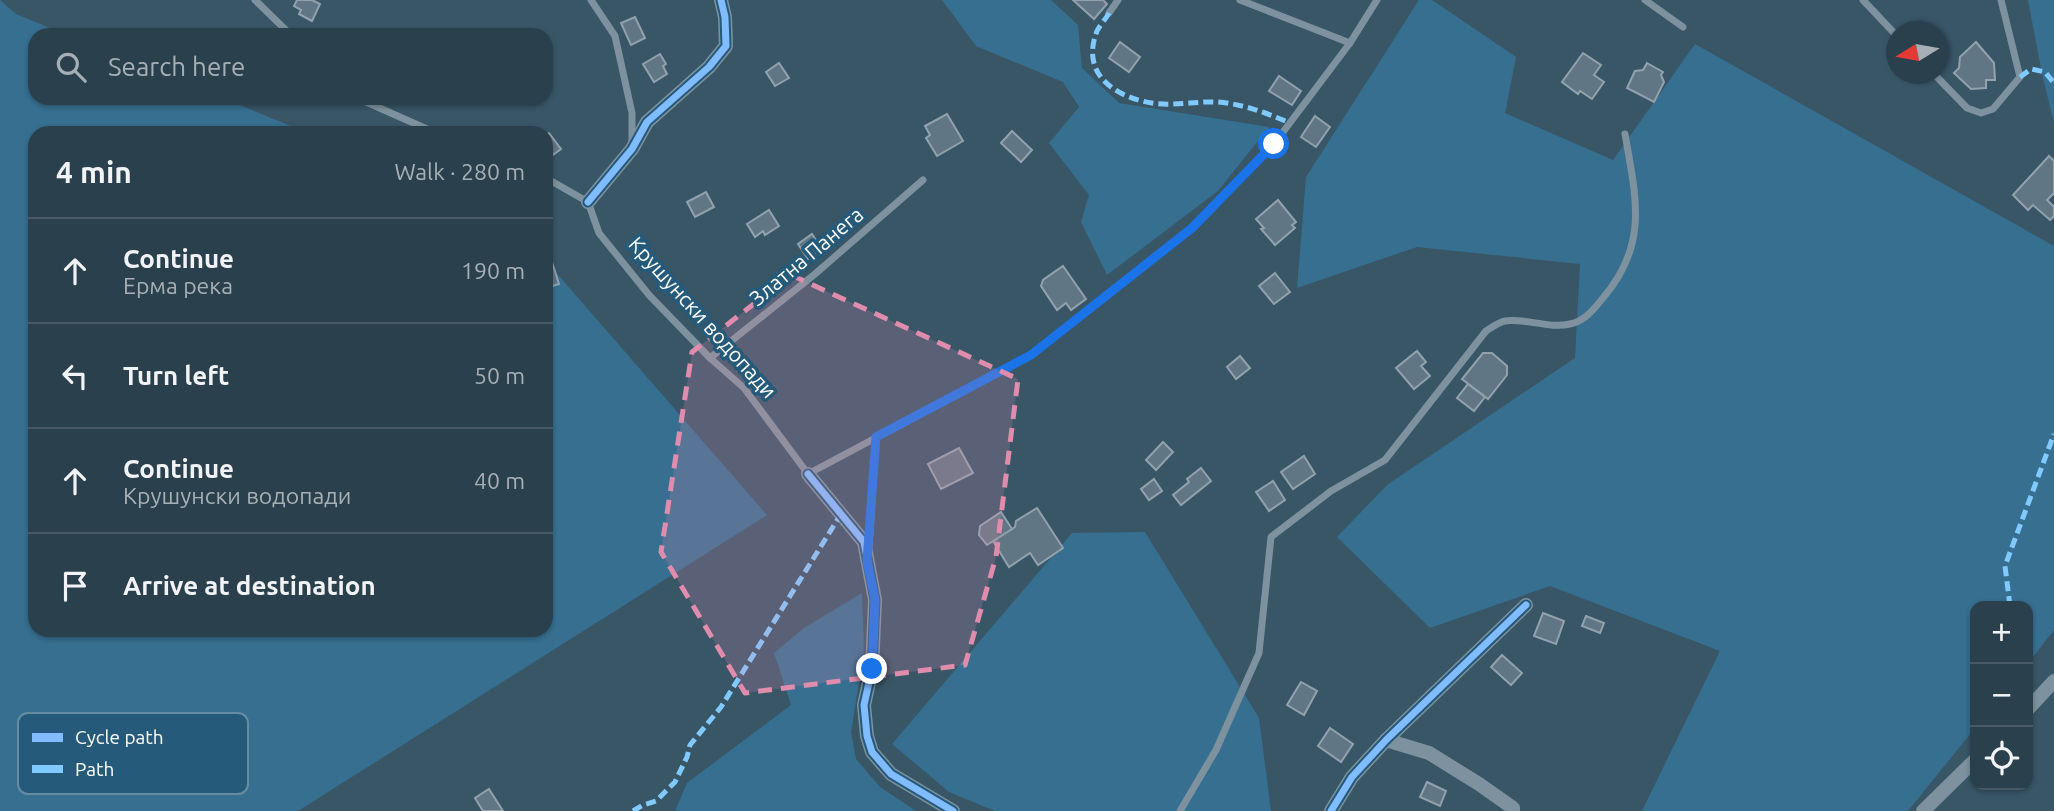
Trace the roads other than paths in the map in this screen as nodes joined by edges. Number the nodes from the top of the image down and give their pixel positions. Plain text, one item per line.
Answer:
1 (255, 0) edge
2 (592, 0) edge
3 (721, 0) edge
4 (1118, 0) edge
5 (1240, 0) edge
6 (1377, 0) edge
7 (1645, 0) edge
8 (1863, 0) edge
9 (2001, 0) edge
10 (1110, 13) dead end
11 (1886, 24) edge
12 (1684, 27) dead end
13 (284, 28) edge
14 (1350, 43) junction
15 (1944, 84) edge
16 (373, 105) edge
17 (420, 126) edge
18 (1625, 134) dead end
19 (632, 149) junction
20 (923, 180) dead end
21 (553, 182) edge
22 (587, 202) junction
23 (710, 358) junction
24 (876, 437) junction
25 (808, 474) junction
26 (867, 561) junction
27 (1526, 605) dead end
28 (2054, 681) edge
29 (2033, 704) edge
30 (1386, 740) junction
31 (1970, 765) edge
32 (953, 811) edge
33 (1180, 811) edge
34 (1331, 811) edge
35 (1513, 811) edge
36 (1923, 811) edge

1 - 13 lane
2 - 19 lane
3 - 19 street
4 - 10 lane
5 - 14 lane
6 - 14 lane
7 - 12 lane
8 - 11 lane
9 - 15 lane
14 - 24 lane
16 - 17 lane
18 - 33 lane
19 - 22 street
20 - 23 lane, Златна Панега
21 - 22 lane
22 - 23 lane, Крушунски водопади
23 - 25 lane, Крушунски водопади
24 - 25 lane
24 - 26 lane
25 - 26 street, Крушунски водопади
26 - 32 street, Крушунски водопади
27 - 30 street
28 - 29 street
30 - 34 street
30 - 35 street
31 - 36 street

